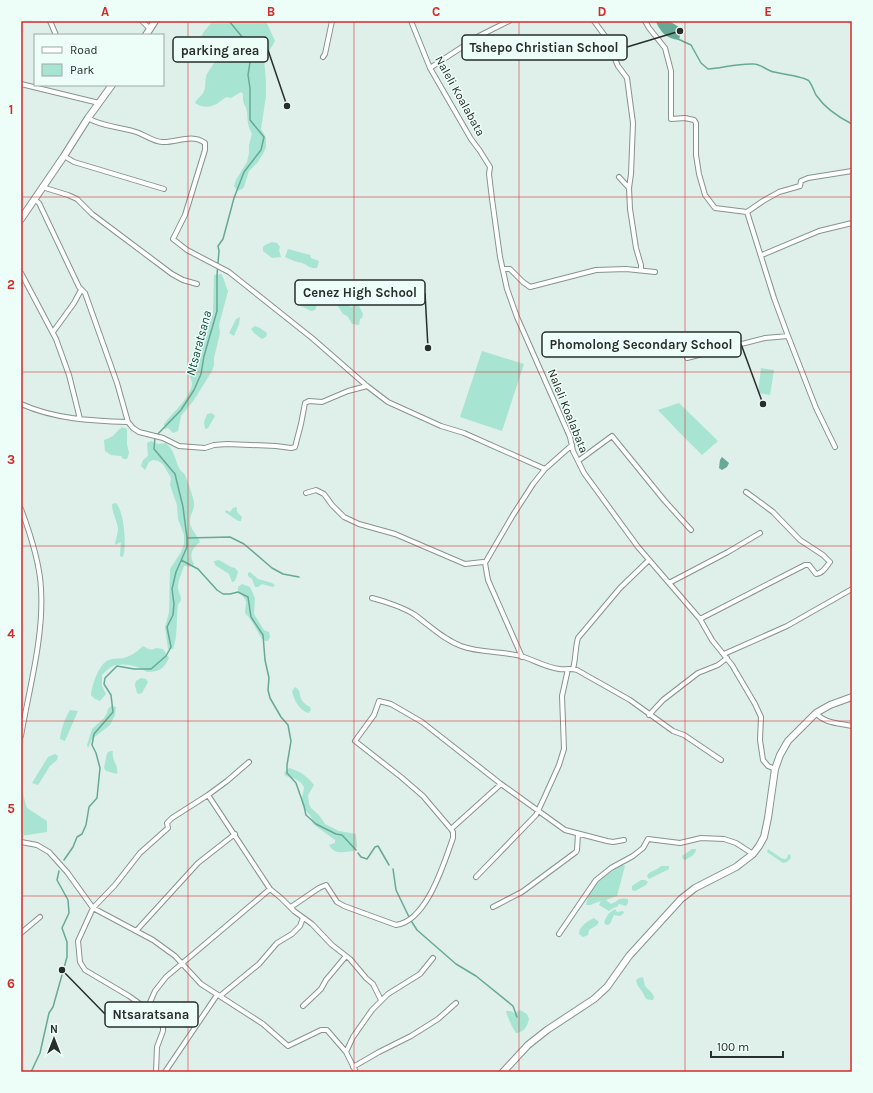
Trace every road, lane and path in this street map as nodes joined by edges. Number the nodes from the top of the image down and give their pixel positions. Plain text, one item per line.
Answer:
1 (50, 21) edge
2 (142, 21) edge
3 (155, 21) edge
4 (332, 21) edge
5 (411, 21) edge
6 (509, 21) edge
7 (594, 21) edge
8 (645, 21) edge
9 (150, 29) junction
10 (56, 34) edge
11 (147, 34) edge
12 (323, 57) dead end
13 (430, 68) junction
14 (21, 84) edge
15 (111, 86) edge
16 (99, 103) junction
17 (88, 118) junction
18 (64, 156) junction
19 (852, 171) edge
20 (619, 177) dead end
21 (42, 187) junction
22 (629, 188) junction
23 (164, 189) dead end
24 (34, 199) junction
25 (747, 212) junction
26 (21, 219) edge
27 (852, 223) edge
28 (762, 255) junction
29 (503, 269) junction
30 (641, 269) junction
31 (655, 272) dead end
32 (21, 273) edge
33 (197, 284) dead end
34 (81, 290) junction
35 (54, 332) junction
36 (788, 336) junction
37 (687, 358) dead end
38 (367, 386) junction
39 (21, 404) edge
40 (80, 419) junction
41 (128, 422) junction
42 (572, 445) junction
43 (835, 447) dead end
44 (578, 461) junction
45 (545, 469) junction
46 (746, 492) dead end
47 (306, 493) dead end
48 (21, 509) edge
49 (691, 530) dead end
50 (760, 533) dead end
51 (649, 560) junction
52 (485, 563) junction
53 (669, 583) junction
54 (852, 589) edge
55 (372, 598) dead end
56 (700, 619) junction
57 (726, 656) junction
58 (522, 657) junction
59 (568, 669) junction
60 (573, 669) junction
61 (852, 697) edge
62 (816, 713) junction
63 (649, 715) junction
64 (852, 726) edge
65 (21, 736) edge
66 (721, 760) dead end
67 (249, 762) dead end
68 (775, 769) junction
69 (501, 784) junction
70 (208, 795) junction
71 (539, 810) junction
72 (451, 829) junction
73 (235, 834) junction
74 (578, 834) junction
75 (624, 840) dead end
76 (21, 842) edge
77 (753, 854) junction
78 (476, 877) dead end
79 (270, 889) junction
80 (290, 907) junction
81 (93, 908) junction
82 (493, 908) dead end
83 (40, 917) dead end
84 (303, 918) junction
85 (136, 931) junction
86 (21, 933) edge
87 (559, 934) dead end
88 (346, 956) junction
89 (433, 958) dead end
90 (182, 962) junction
91 (218, 996) junction
92 (381, 1000) junction
93 (456, 1003) dead end
94 (303, 1006) dead end
95 (147, 1009) junction
96 (346, 1052) junction
97 (353, 1068) junction
98 (156, 1072) edge
99 (165, 1072) edge
100 (356, 1072) edge
101 (503, 1072) edge

1 - 10 street
2 - 9 street
3 - 9 street
4 - 12 street
5 - 13 street, Naleli Koalabata
6 - 13 street
7 - 22 street
8 - 25 street
9 - 11 street
13 - 29 street, Naleli Koalabata
14 - 16 street
15 - 16 street
16 - 17 street
17 - 18 street
17 - 38 street
18 - 21 street
18 - 23 street
19 - 25 street
20 - 22 street
21 - 24 street
21 - 33 street
22 - 30 street
24 - 26 street
24 - 34 street
25 - 28 street
27 - 28 street
28 - 36 street
29 - 30 street
29 - 42 street, Naleli Koalabata
30 - 31 street
32 - 35 street
34 - 35 street
34 - 41 street
35 - 40 street
36 - 37 street
36 - 43 street
38 - 41 street
38 - 45 street
39 - 40 street
40 - 41 street
42 - 44 street, Naleli Koalabata
42 - 45 street
44 - 49 street
44 - 51 street, Naleli Koalabata
45 - 52 street
46 - 56 street
47 - 52 street
48 - 65 street
50 - 53 street
51 - 53 street, Naleli Koalabata
51 - 60 street
52 - 58 street
53 - 56 street, Naleli Koalabata
54 - 57 street
55 - 58 street
56 - 57 street, Naleli Koalabata
57 - 63 street
57 - 68 street, Naleli Koalabata
58 - 59 street
59 - 60 street
59 - 71 street
60 - 63 street
61 - 62 street
62 - 64 street
62 - 68 street
63 - 66 street
67 - 70 street
68 - 77 street
69 - 71 street
69 - 72 street
69 - 72 street
70 - 73 street
70 - 81 street
71 - 74 street
71 - 78 street
72 - 80 street
73 - 79 street
73 - 85 street
74 - 75 street
74 - 82 street
76 - 81 street
77 - 87 street
77 - 101 street
79 - 80 street
79 - 90 street
80 - 84 street
81 - 85 street
81 - 95 street
83 - 86 street
84 - 88 street
84 - 91 street
85 - 90 street
88 - 92 street
88 - 94 street
89 - 92 street
90 - 91 street
90 - 95 street
91 - 96 street
91 - 99 street
92 - 96 street
93 - 97 street
95 - 98 street
96 - 97 street
97 - 100 street

